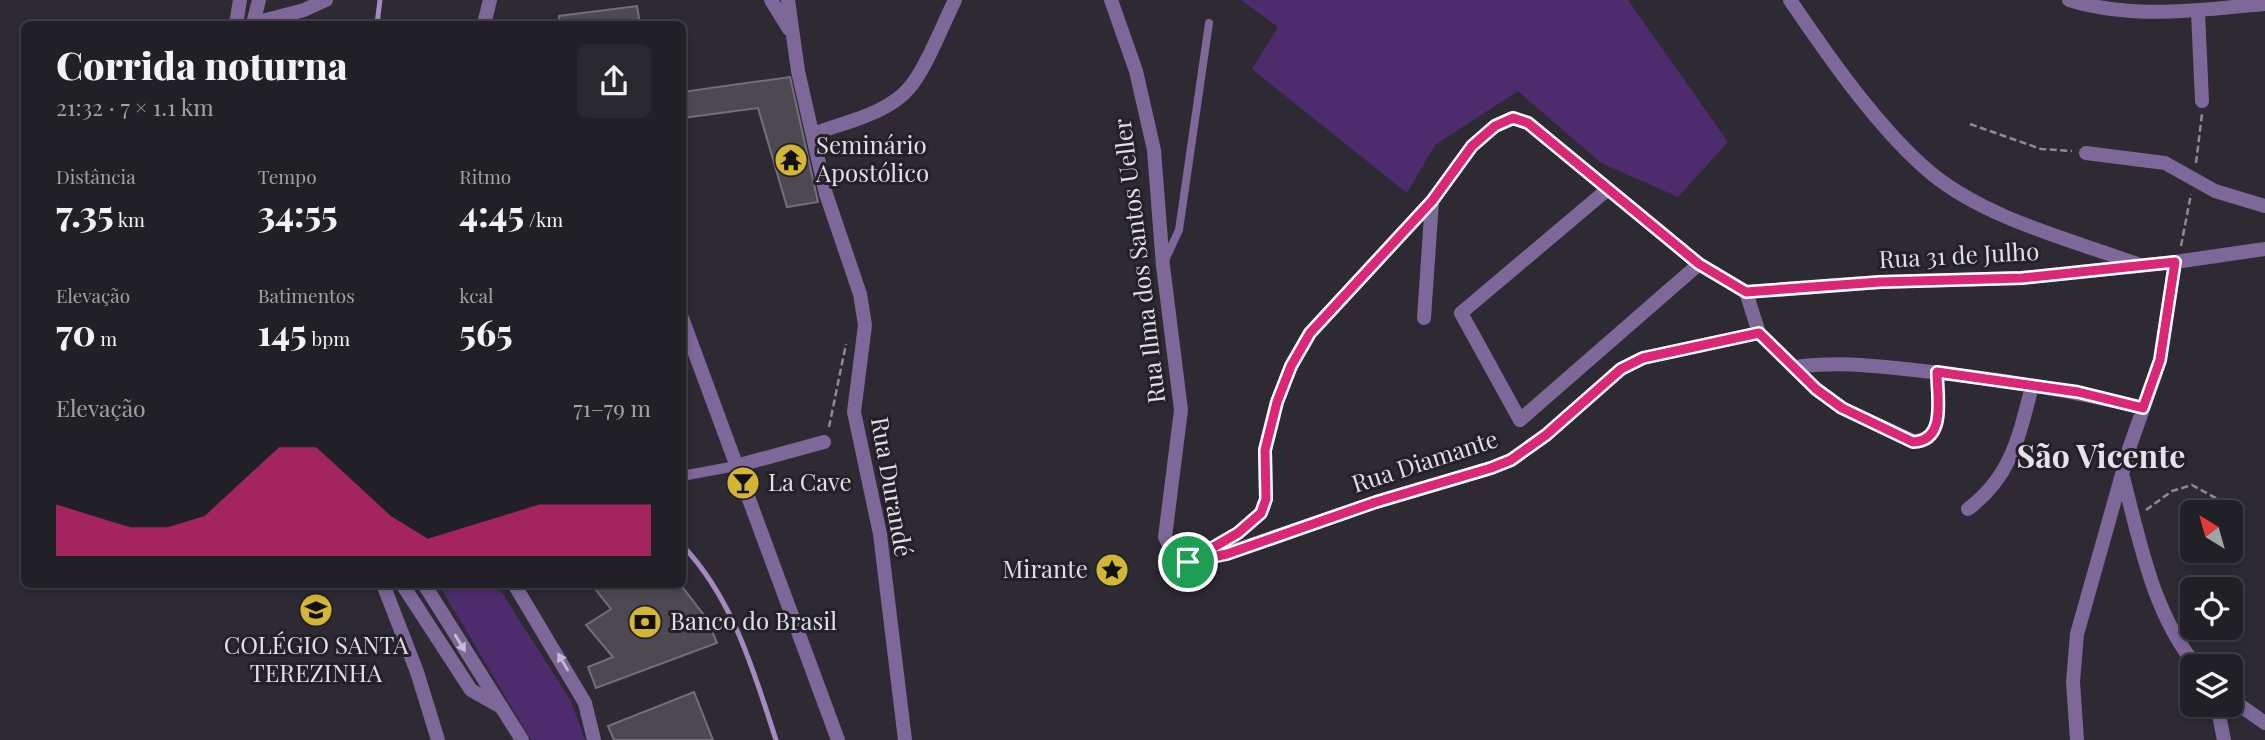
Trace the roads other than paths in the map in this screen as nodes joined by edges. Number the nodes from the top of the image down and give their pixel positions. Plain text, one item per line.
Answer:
1 (240, 0) edge
2 (259, 0) edge
3 (326, 0) edge
4 (490, 0) edge
5 (771, 0) edge
6 (788, 0) edge
7 (955, 0) edge
8 (1111, 0) edge
9 (1790, 0) edge
10 (2069, 0) edge
11 (2265, 4) edge
12 (2198, 12) junction
13 (236, 21) edge
14 (253, 21) edge
15 (263, 21) edge
16 (485, 21) edge
17 (1209, 23) dead end
18 (792, 34) junction
19 (2202, 100) dead end
20 (813, 134) junction
21 (2086, 153) road end
22 (1608, 189) junction
23 (1432, 201) junction
24 (2265, 205) edge
25 (2265, 249) edge
26 (2175, 262) junction
27 (1699, 264) junction
28 (2142, 265) junction
29 (1163, 266) junction
30 (1746, 292) junction
31 (1424, 318) dead end
32 (686, 329) edge
33 (1759, 333) junction
34 (1796, 367) junction
35 (1937, 372) junction
36 (2032, 386) junction
37 (2143, 408) junction
38 (824, 442) road end
39 (736, 466) junction
40 (686, 475) edge
41 (2122, 476) junction
42 (1968, 509) dead end
43 (1188, 562) junction
44 (385, 588) edge
45 (405, 588) edge
46 (427, 588) edge
47 (516, 588) edge
48 (2188, 654) edge
49 (501, 707) junction
50 (2243, 707) edge
51 (2219, 717) edge
52 (2265, 723) edge
53 (438, 740) edge
54 (522, 740) edge
55 (594, 740) edge
56 (838, 740) edge
57 (905, 740) edge
58 (2077, 740) edge
59 (2224, 740) edge

1 - 13 street
2 - 14 street
3 - 15 street
4 - 16 street
5 - 18 street
6 - 18 street, Rua Durandé
7 - 20 street
8 - 29 street, Rua Ilma dos Santos Ueller
9 - 28 street
10 - 12 street
11 - 12 street
12 - 19 street
17 - 29 lane
18 - 20 street, Rua Durandé
20 - 57 street, Rua Durandé
21 - 24 street
22 - 23 street
22 - 27 street
22 - 27 street
23 - 31 street
23 - 43 street
25 - 26 street, Rua 31 de Julho
26 - 28 street, Rua 31 de Julho
26 - 37 street
27 - 30 street
28 - 30 street, Rua 31 de Julho
29 - 43 street, Rua Ilma dos Santos Ueller
30 - 33 street
32 - 39 street
33 - 34 street
33 - 43 street, Rua Diamante
34 - 35 street
34 - 35 street
35 - 36 street
36 - 37 street
36 - 42 street
37 - 41 street
38 - 39 street
39 - 40 street
39 - 56 street
41 - 48 street
41 - 58 street
44 - 53 street
45 - 49 street
46 -> 49 street
55 -> 47 street
49 - 54 street
50 - 52 street
51 - 59 street

